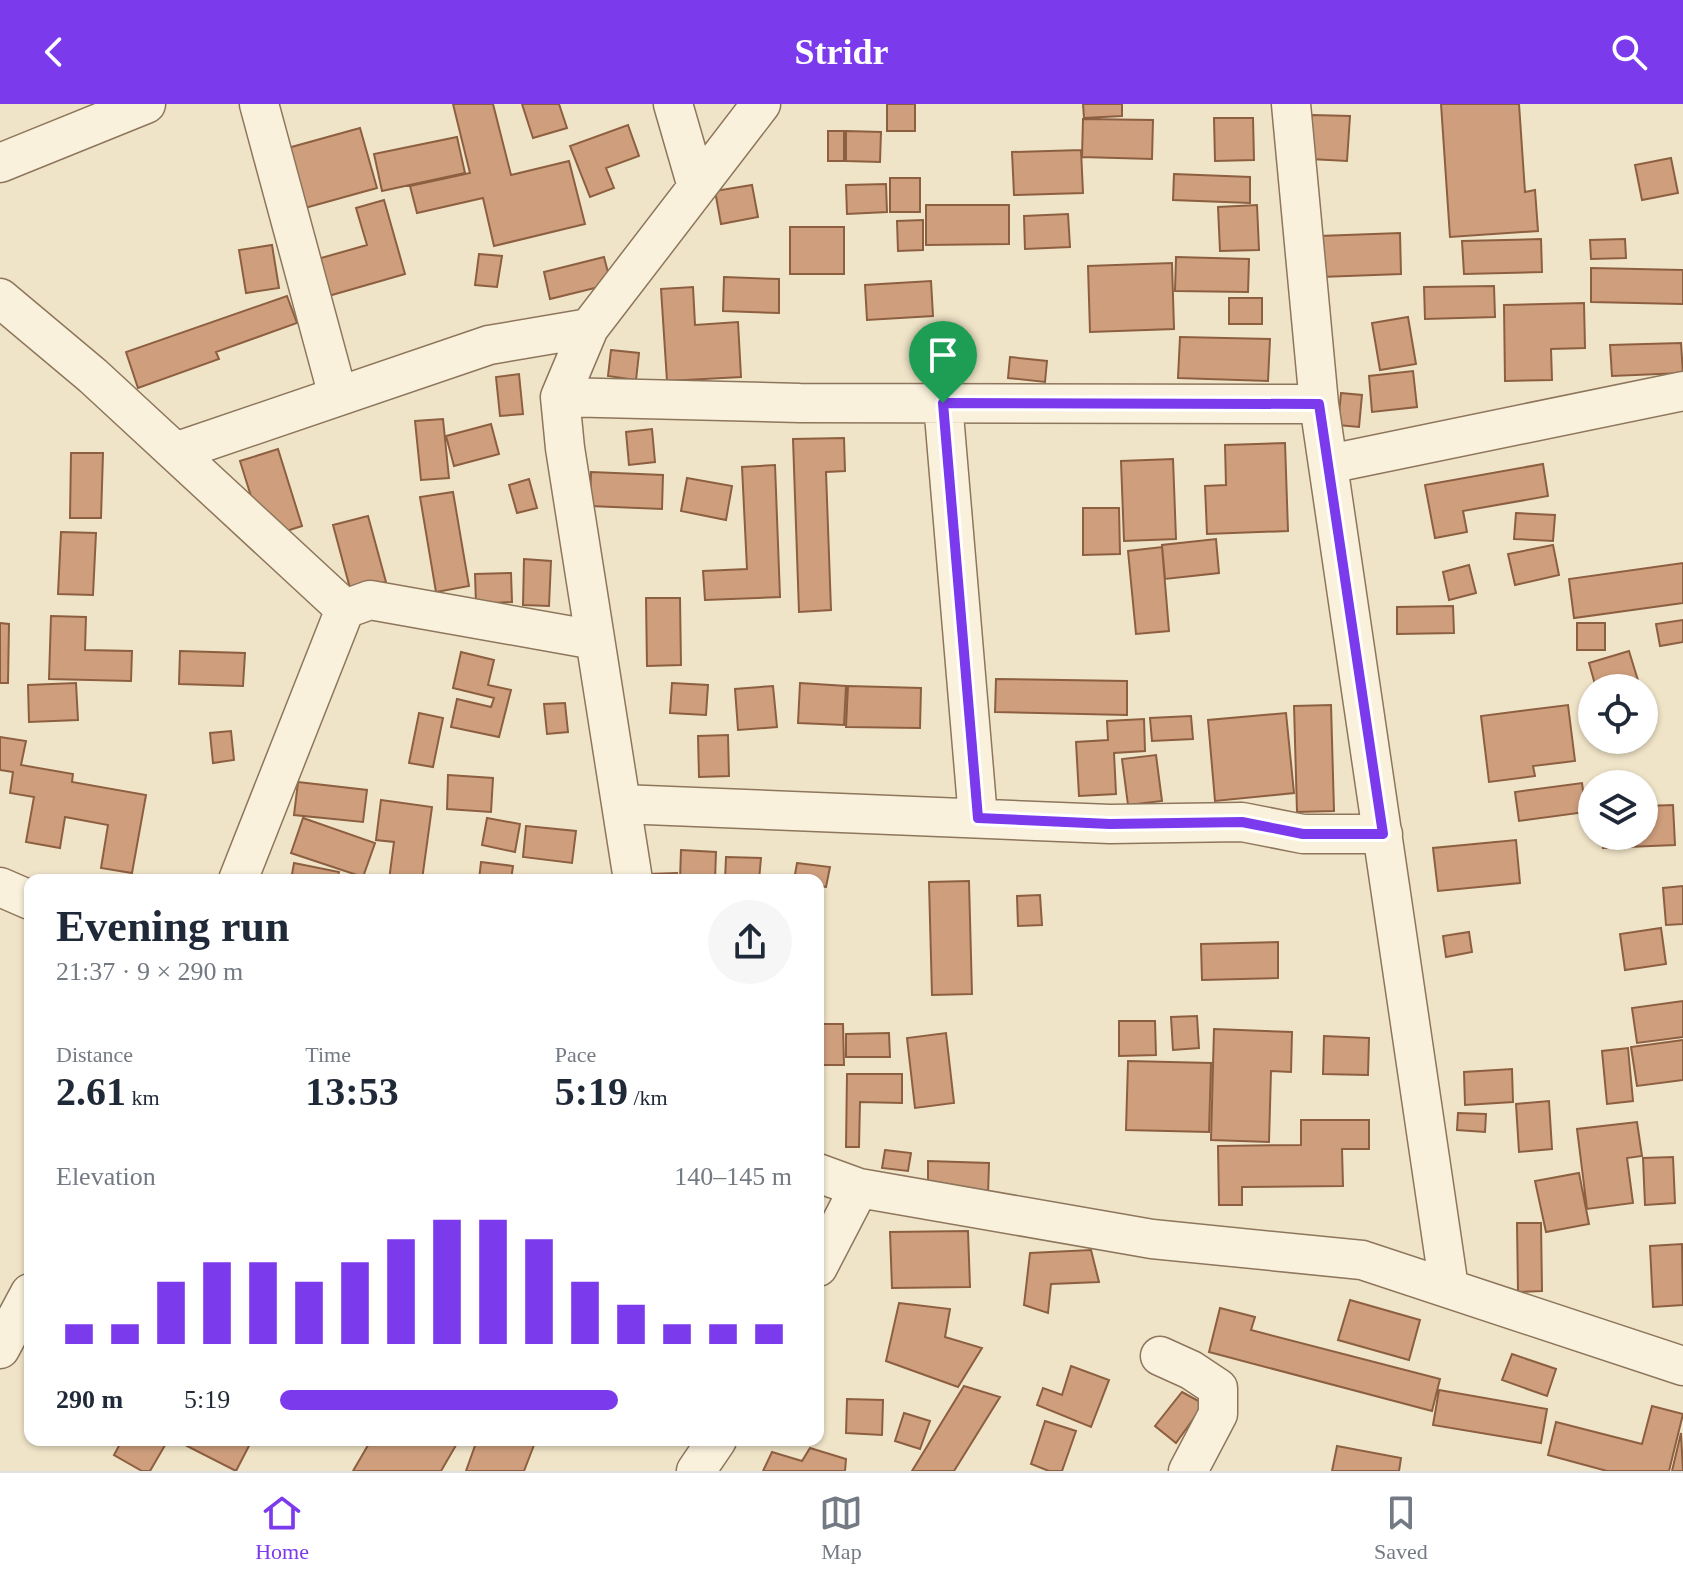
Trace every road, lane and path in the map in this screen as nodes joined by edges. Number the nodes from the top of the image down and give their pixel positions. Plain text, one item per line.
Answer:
1 (146, 104) edge
2 (259, 104) edge
3 (673, 104) edge
4 (761, 104) edge
5 (1291, 104) edge
6 (0, 163) edge
7 (697, 187) junction
8 (0, 298) edge
9 (589, 328) junction
10 (1683, 391) edge
11 (338, 396) junction
12 (560, 397) junction
13 (943, 403) junction
14 (1319, 404) junction
15 (175, 452) junction
16 (1329, 464) junction
17 (345, 609) junction
18 (595, 640) junction
19 (621, 804) junction
20 (978, 818) junction
21 (1383, 834) junction
22 (240, 874) edge
23 (632, 874) edge
24 (0, 887) edge
25 (24, 897) edge
26 (824, 1175) edge
27 (859, 1188) junction
28 (824, 1255) edge
29 (1449, 1288) junction
30 (24, 1304) edge
31 (0, 1349) edge
32 (1160, 1356) dead end
33 (1683, 1366) edge
34 (713, 1446) edge
35 (696, 1471) edge
36 (1188, 1471) edge

1 - 6 street
2 - 11 street
3 - 7 street
4 - 7 street
5 - 14 street
7 - 9 street
8 - 15 street
9 - 11 street
9 - 12 street
10 - 16 street
11 - 15 street
12 - 13 street
12 - 18 street
13 - 14 street
13 - 20 street
14 - 16 street
15 - 17 street
16 - 21 street
17 - 18 street
17 - 22 street
18 - 19 street
19 - 20 street
19 - 23 street
20 - 21 street
21 - 29 street
24 - 25 street
26 - 27 street
27 - 28 street
27 - 29 street
29 - 33 street
30 - 31 street
32 - 36 street
34 - 35 street

